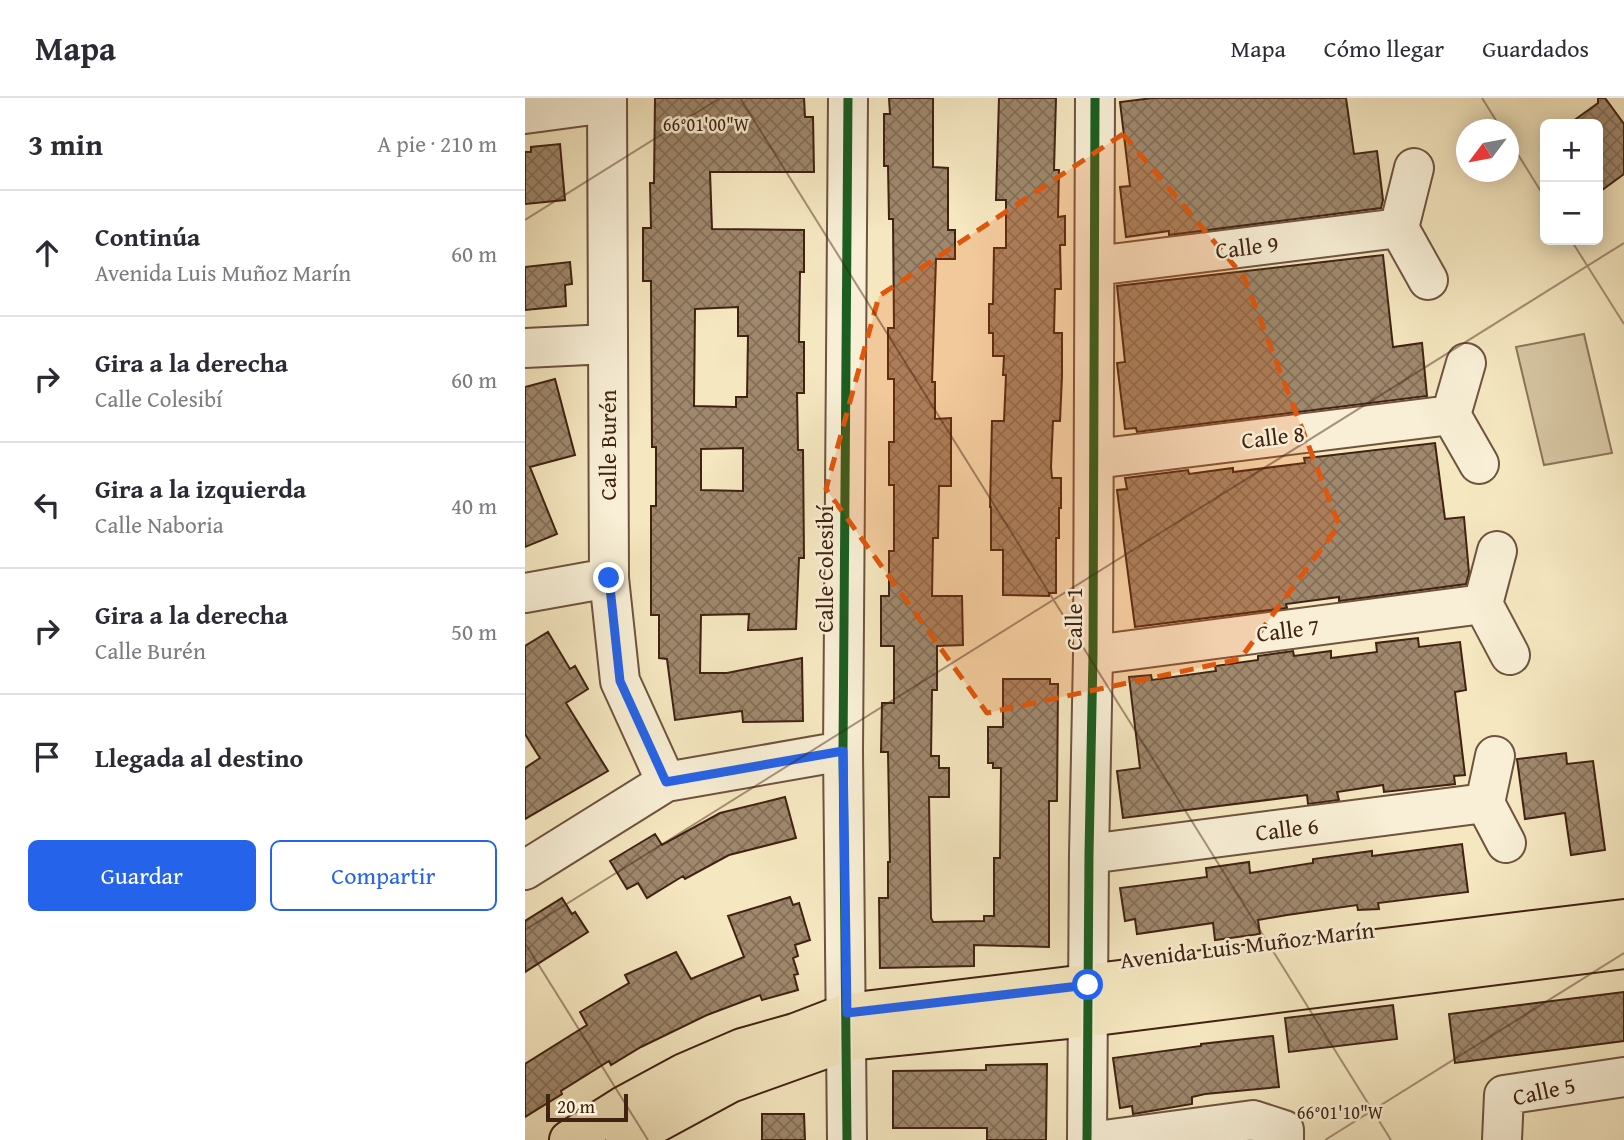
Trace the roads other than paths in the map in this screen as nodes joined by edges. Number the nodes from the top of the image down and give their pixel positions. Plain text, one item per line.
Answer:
1 (848, 98) edge
2 (1095, 98) edge
3 (607, 101) edge
4 (525, 114) edge
5 (1414, 169) dead end
6 (1399, 228) junction
7 (1095, 266) junction
8 (1428, 280) dead end
9 (608, 344) junction
10 (525, 348) edge
11 (1466, 363) dead end
12 (1451, 415) junction
13 (1095, 459) junction
14 (1479, 464) dead end
15 (1497, 551) dead end
16 (609, 578) junction
17 (525, 593) edge
18 (1483, 604) junction
19 (1093, 655) junction
20 (1510, 655) dead end
21 (843, 751) junction
22 (1495, 756) dead end
23 (666, 782) junction
24 (1485, 803) junction
25 (1506, 842) dead end
26 (1089, 854) junction
27 (525, 870) edge
28 (1624, 919) edge
29 (1624, 949) edge
30 (1088, 1001) junction
31 (847, 1027) junction
32 (1624, 1077) edge
33 (569, 1140) edge
34 (625, 1140) edge
35 (847, 1140) edge
36 (1087, 1140) edge
37 (1104, 1140) edge
38 (1284, 1140) edge
39 (1502, 1140) edge

1 - 21 street, Calle Colesibí
2 - 7 street, Calle 1
3 - 4 street
3 - 9 street, Calle Burén
5 - 6 street
6 - 7 street, Calle 9
6 - 8 street
7 - 13 street, Calle 1
9 - 10 street
9 - 16 street, Calle Burén
11 - 12 street
12 - 13 street, Calle 8
12 - 14 street
13 - 19 street, Calle 1
15 - 18 street
16 - 17 street
16 - 23 street, Calle Burén
18 - 19 street, Calle 7
18 - 20 street
19 - 26 street, Calle 1
21 - 23 street
21 - 31 street, Calle Colesibí
22 - 24 street
23 - 27 street
24 - 25 street
24 - 26 street, Calle 6
26 - 30 street, Calle 1
28 - 30 main road, Avenida Luis Muñoz Marín
29 - 30 main road, Avenida Luis Muñoz Marín
30 - 31 main road, Avenida Luis Muñoz Marín
30 - 36 street, Calle 1
31 - 33 main road, Avenida Luis Muñoz Marín
31 - 34 main road, Avenida Luis Muñoz Marín
31 - 35 street, Calle Colesibí
32 - 39 street, Calle 5
37 - 38 street

